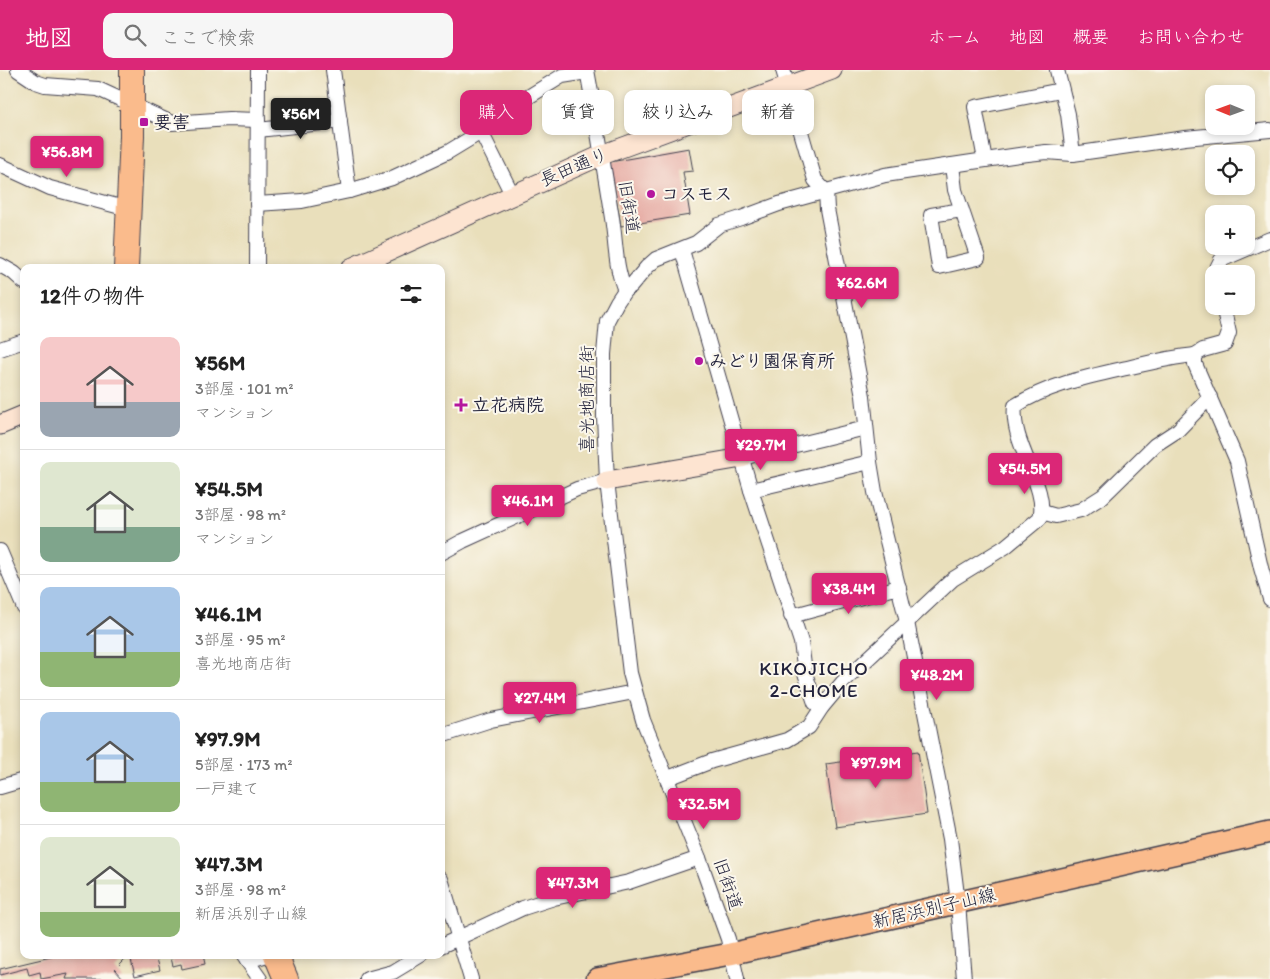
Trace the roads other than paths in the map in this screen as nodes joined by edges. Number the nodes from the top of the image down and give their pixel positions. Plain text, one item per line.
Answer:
1 (18, 70) edge
2 (132, 70) edge
3 (258, 70) edge
4 (334, 70) edge
5 (832, 70) edge
6 (1057, 70) edge
7 (587, 71) edge
8 (785, 78) edge
9 (1061, 90) junction
10 (532, 95) edge
11 (132, 104) junction
12 (340, 121) junction
13 (258, 125) junction
14 (1270, 130) edge
15 (476, 135) edge
16 (482, 135) edge
17 (602, 154) junction
18 (1073, 154) junction
19 (985, 160) junction
20 (0, 165) edge
21 (952, 165) junction
22 (350, 191) junction
23 (826, 192) junction
24 (512, 194) junction
25 (257, 204) junction
26 (128, 209) junction
27 (962, 210) junction
28 (1270, 239) edge
29 (682, 250) junction
30 (126, 264) edge
31 (257, 264) edge
32 (360, 264) edge
33 (0, 265) edge
34 (1218, 265) edge
35 (20, 278) edge
36 (625, 290) junction
37 (1225, 315) edge
38 (20, 342) edge
39 (0, 349) edge
40 (1195, 355) junction
41 (1210, 397) junction
42 (20, 417) edge
43 (0, 425) edge
44 (866, 428) junction
45 (742, 458) junction
46 (870, 462) junction
47 (607, 481) junction
48 (751, 490) junction
49 (1042, 512) junction
50 (0, 551) edge
51 (445, 551) edge
52 (898, 587) junction
53 (20, 598) edge
54 (1270, 599) edge
55 (791, 616) junction
56 (907, 622) junction
57 (634, 692) junction
58 (822, 707) junction
59 (445, 735) edge
60 (668, 778) junction
61 (20, 781) edge
62 (0, 787) edge
63 (1270, 832) edge
64 (699, 858) junction
65 (445, 891) edge
66 (958, 903) junction
67 (460, 938) junction
68 (445, 944) edge
69 (730, 954) junction
70 (246, 959) edge
71 (248, 959) edge
72 (414, 959) edge
73 (278, 968) edge
74 (260, 979) edge
75 (367, 979) edge
76 (471, 979) edge
77 (596, 979) edge
78 (736, 979) edge
79 (964, 979) edge

1 - 11 street
2 - 11 highway
3 - 13 street
4 - 12 street
5 - 8 street, 長田通り
6 - 9 street
7 - 10 street
7 - 17 street, 旧街道
8 - 17 street, 長田通り
8 - 23 street
9 - 18 street
9 - 19 street
11 - 13 street
11 - 26 highway
12 - 13 street
12 - 22 street
13 - 25 street
14 - 18 street, 喜光地商店街
15 - 22 street
16 - 24 street
17 - 24 street, 長田通り
17 - 36 street, 旧街道
18 - 19 street, 喜光地商店街
19 - 21 street, 喜光地商店街
20 - 26 street
21 - 23 street, 喜光地商店街
21 - 27 street
22 - 25 street
23 - 29 street, 喜光地商店街
23 - 44 street
24 - 32 street, 長田通り
25 - 31 street
26 - 30 highway
27 - 27 street
28 - 34 street
29 - 36 street, 喜光地商店街
29 - 45 street
33 - 35 street
36 - 47 street, 喜光地商店街
37 - 40 street
38 - 39 street
40 - 41 street
40 - 49 street
41 - 49 street
41 - 54 street
42 - 43 street
44 - 45 street
44 - 46 street
45 - 47 street
45 - 48 street
46 - 48 street
46 - 52 street
47 - 51 street
47 - 57 street, 喜光地商店街
48 - 55 street
49 - 56 street
50 - 53 street
52 - 55 street
52 - 56 street
55 - 58 street
56 - 58 street
56 - 66 street
57 - 59 street
57 - 60 street, 旧街道
58 - 60 street
60 - 64 street, 旧街道
61 - 62 street
63 - 66 main road, 新居浜別子山線
64 - 67 street
64 - 69 street, 旧街道
65 - 67 street
66 - 69 main road, 新居浜別子山線
66 - 79 street
67 - 68 street
67 - 76 street
69 - 77 main road, 新居浜別子山線
69 - 78 street, 旧街道
70 - 74 street
71 - 73 street
72 - 75 street

